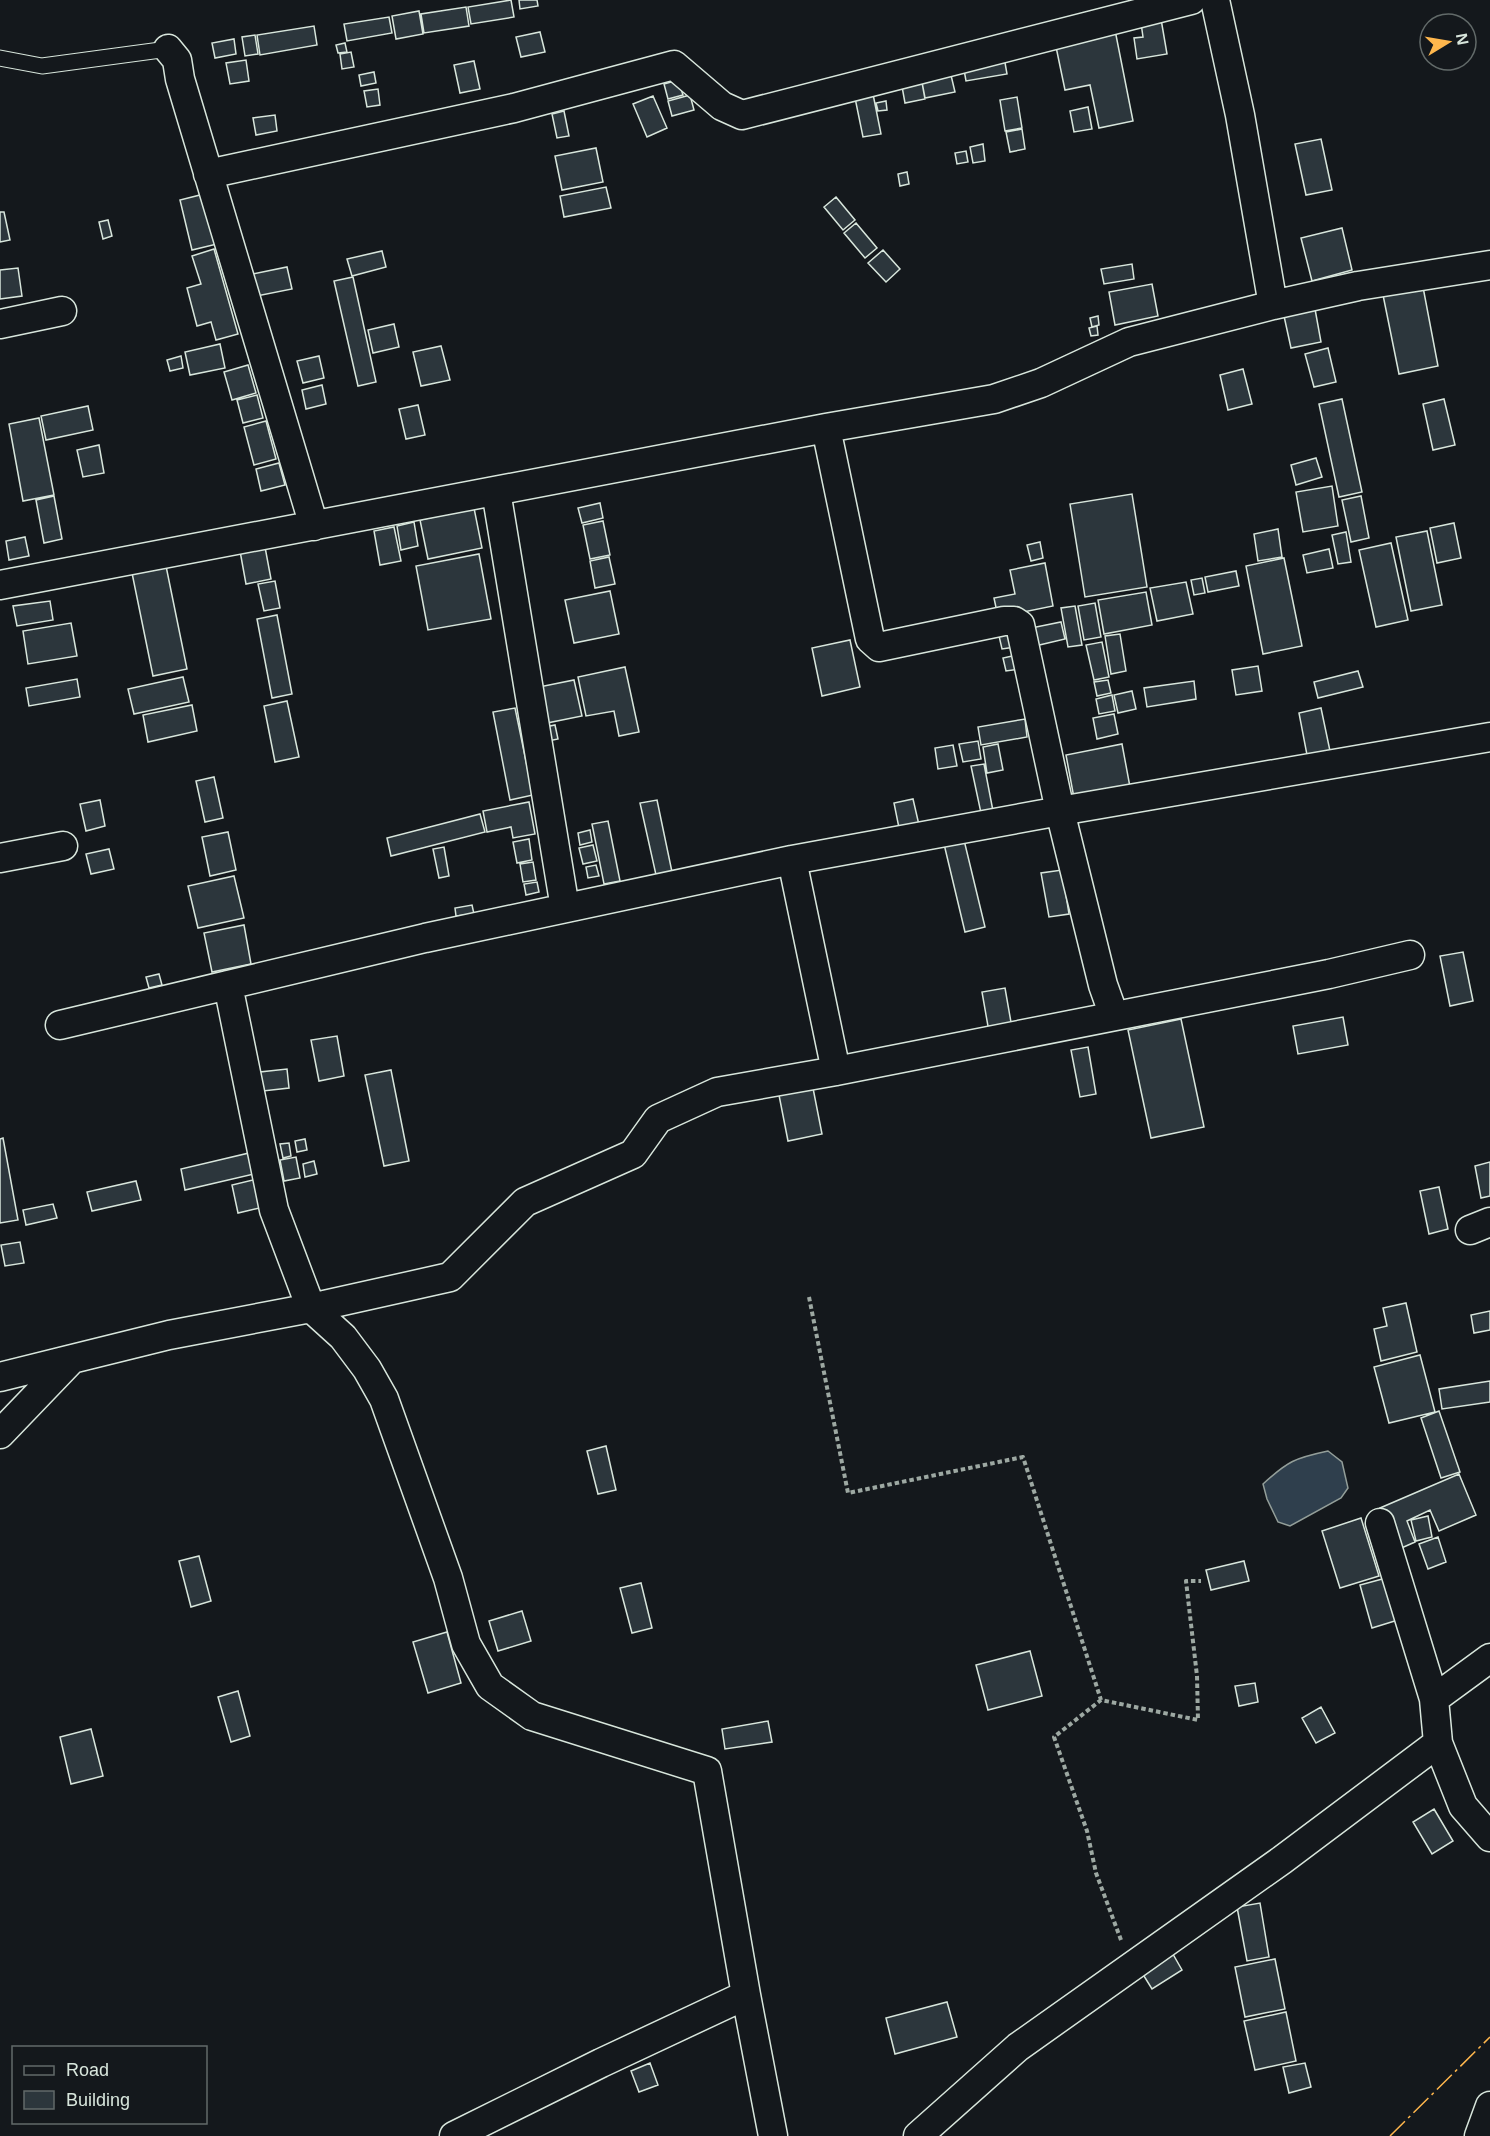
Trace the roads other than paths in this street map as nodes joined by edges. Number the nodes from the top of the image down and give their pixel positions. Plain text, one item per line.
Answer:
1 (1191, 0) edge
2 (1215, 0) edge
3 (168, 49) joint
4 (0, 58) edge
5 (208, 174) junction
6 (1490, 265) edge
7 (1273, 305) junction
8 (62, 311) dead end
9 (0, 324) edge
10 (826, 428) junction
11 (496, 491) junction
12 (314, 526) junction
13 (0, 585) edge
14 (1490, 737) edge
15 (1060, 811) junction
16 (63, 846) dead end
17 (0, 858) edge
18 (792, 860) junction
19 (565, 908) junction
20 (1410, 954) dead end
21 (228, 985) junction
22 (1114, 1016) junction
23 (60, 1025) dead end
24 (836, 1071) junction
25 (311, 1308) junction
26 (72, 1359) junction
27 (0, 1377) edge
28 (0, 1434) edge
29 (1380, 1523) dead end
30 (1490, 1658) edge
31 (1434, 1699) junction
32 (1438, 1743) junction
33 (1490, 1837) edge
34 (746, 1995) junction
35 (454, 2136) edge
36 (773, 2136) edge
37 (918, 2136) edge

1 - 5 street
2 - 7 street
3 - 4 lane
3 - 5 street
5 - 12 street
6 - 7 street
7 - 10 street
8 - 9 street
10 - 11 street
10 - 15 street
11 - 12 street
11 - 19 street
12 - 13 street
14 - 15 street
15 - 18 street
15 - 22 street
16 - 17 street
18 - 19 street
18 - 24 street
19 - 21 street
20 - 22 street
21 - 23 street
21 - 25 street
22 - 24 street
24 - 25 street
25 - 26 street
25 - 34 street
26 - 27 street
26 - 28 street
29 - 31 street
30 - 31 street
31 - 32 street
32 - 33 street
32 - 37 street
34 - 35 street
34 - 36 street

